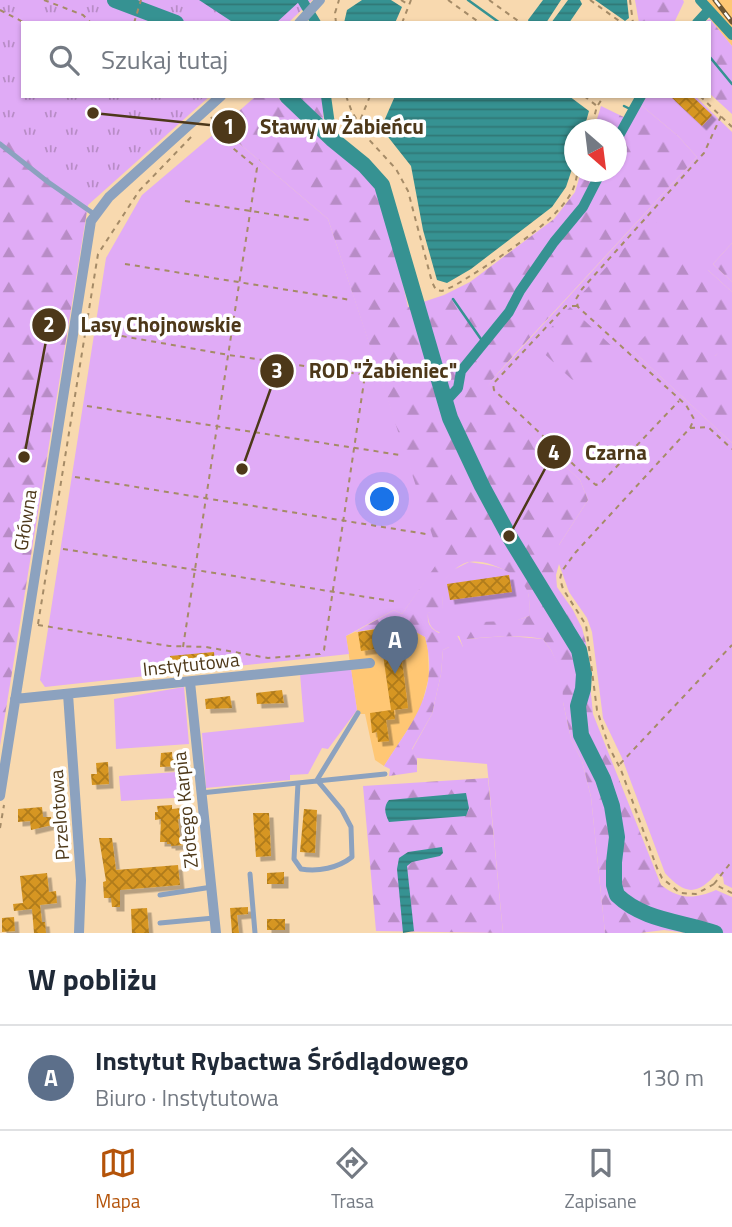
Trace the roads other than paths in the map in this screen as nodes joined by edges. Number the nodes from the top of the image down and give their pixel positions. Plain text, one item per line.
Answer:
1 (318, 2) edge
2 (301, 21) edge
3 (219, 98) edge
4 (0, 144) edge
5 (94, 214) junction
6 (370, 663) dead end
7 (190, 682) junction
8 (68, 694) junction
9 (15, 699) junction
10 (358, 713) dead end
11 (385, 774) dead end
12 (317, 780) junction
13 (298, 783) junction
14 (201, 793) junction
15 (2, 799) edge
16 (250, 873) dead end
17 (212, 887) junction
18 (160, 895) dead end
19 (214, 918) junction
20 (160, 923) dead end
21 (79, 933) edge
22 (216, 933) edge
23 (255, 933) edge

1 - 2 street
3 - 5 street, Główna
4 - 5 lane
5 - 9 street, Główna
6 - 7 street, Instytutowa
7 - 8 street, Instytutowa
7 - 14 street, Złotego Karpia
8 - 9 street, Instytutowa
8 - 21 street, Przelotowa
9 - 15 street, Główna
10 - 12 lane
11 - 12 lane
12 - 13 lane
12 - 13 lane
13 - 14 lane
14 - 17 street, Złotego Karpia
16 - 23 lane
17 - 18 lane
17 - 19 street, Złotego Karpia
19 - 20 lane
19 - 22 street, Złotego Karpia

